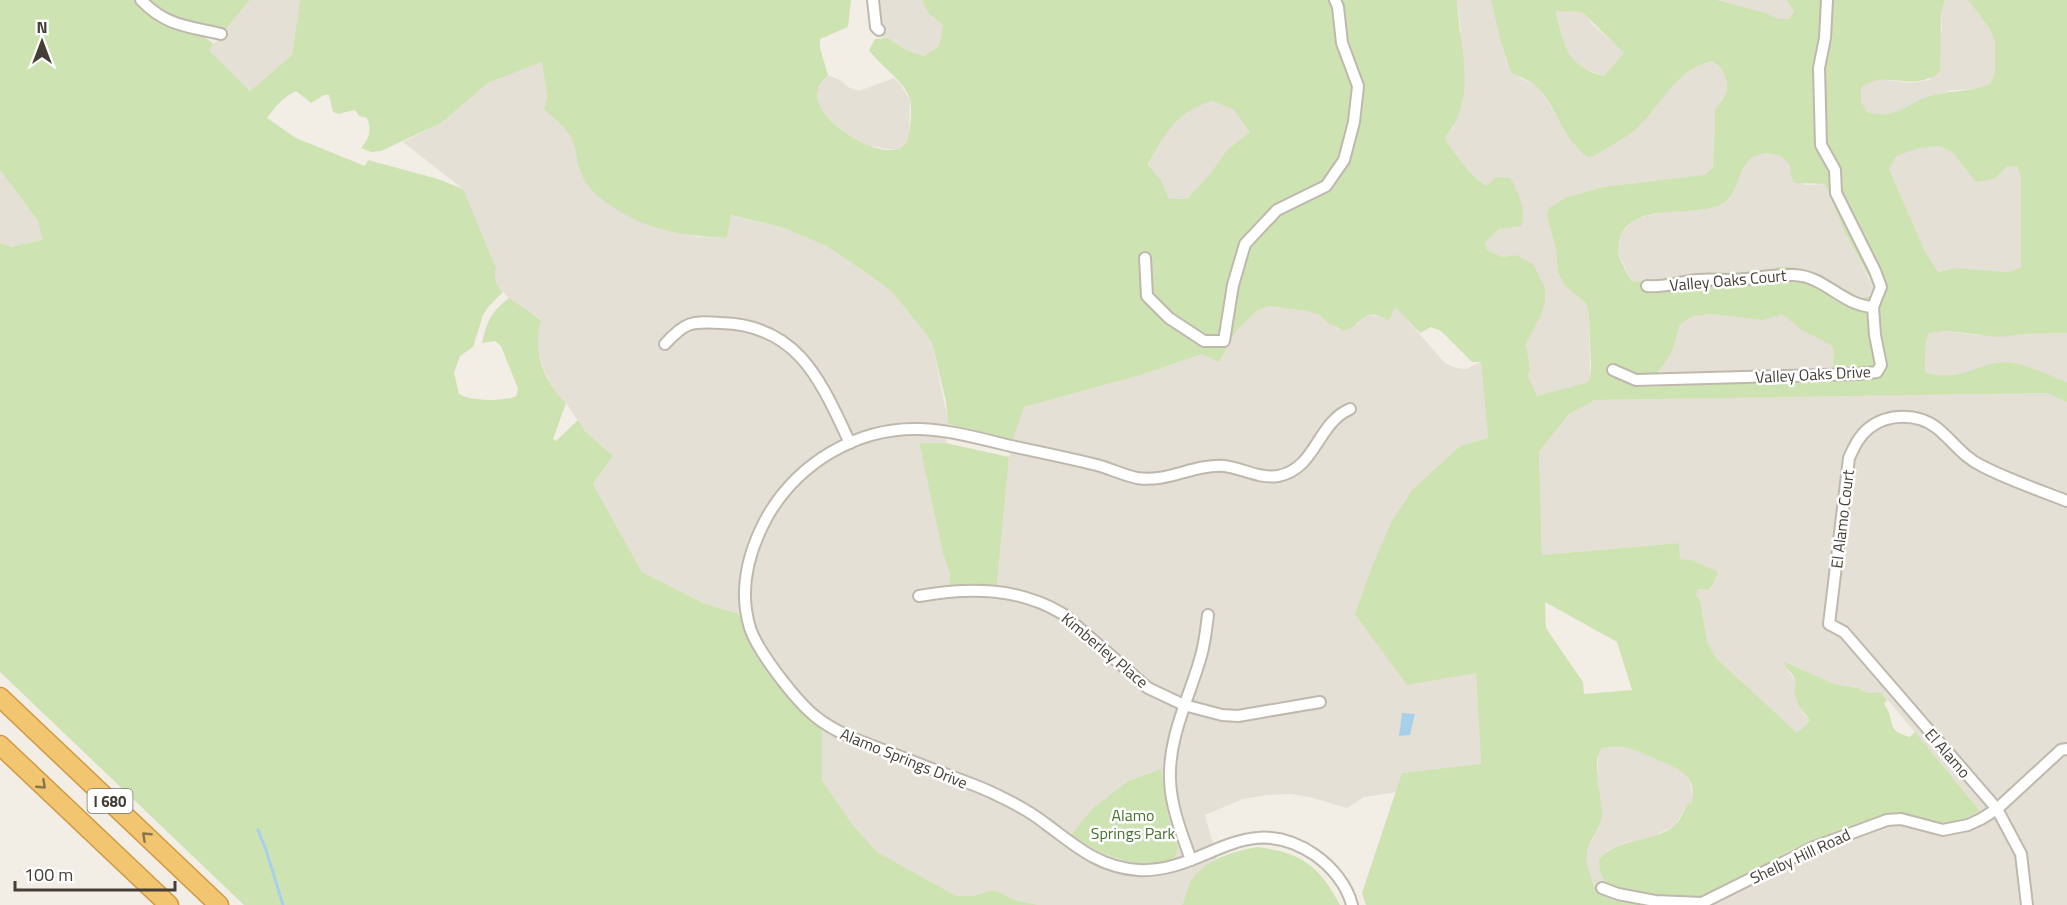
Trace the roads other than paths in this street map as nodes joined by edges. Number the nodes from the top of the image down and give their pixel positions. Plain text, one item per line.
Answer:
1 (141, 0) edge
2 (873, 0) edge
3 (1335, 0) edge
4 (1827, 0) edge
5 (879, 30) dead end
6 (221, 34) dead end
7 (1145, 258) dead end
8 (1647, 286) dead end
9 (1873, 308) junction
10 (665, 344) dead end
11 (1613, 370) dead end
12 (1350, 409) dead end
13 (849, 442) junction
14 (2067, 501) edge
15 (919, 597) dead end
16 (1208, 615) dead end
17 (1829, 624) joint
18 (0, 697) edge
19 (1320, 702) dead end
20 (1184, 705) junction
21 (0, 745) edge
22 (2067, 749) edge
23 (1996, 809) junction
24 (1191, 860) junction
25 (1602, 888) dead end
26 (169, 905) edge
27 (219, 905) edge
28 (1352, 905) edge
29 (2027, 905) edge

1 - 6 street
2 - 5 street
3 - 7 street
4 - 9 street, Valley Oaks Drive
8 - 9 street, Valley Oaks Court
9 - 11 street, Valley Oaks Drive
10 - 13 street
12 - 13 street, Alamo Springs Drive
13 - 24 street, Alamo Springs Drive
14 - 17 street, El Alamo Court
15 - 20 street, Kimberley Place
16 - 20 street
17 - 23 street, El Alamo
27 -> 18 highway, I 680
19 - 20 street, Kimberley Place
20 - 24 street
21 -> 26 highway, I 680
22 - 23 street, Shelby Hill Road
23 - 25 street, Shelby Hill Road
23 - 29 street, El Alamo
24 - 28 street, Alamo Springs Drive

